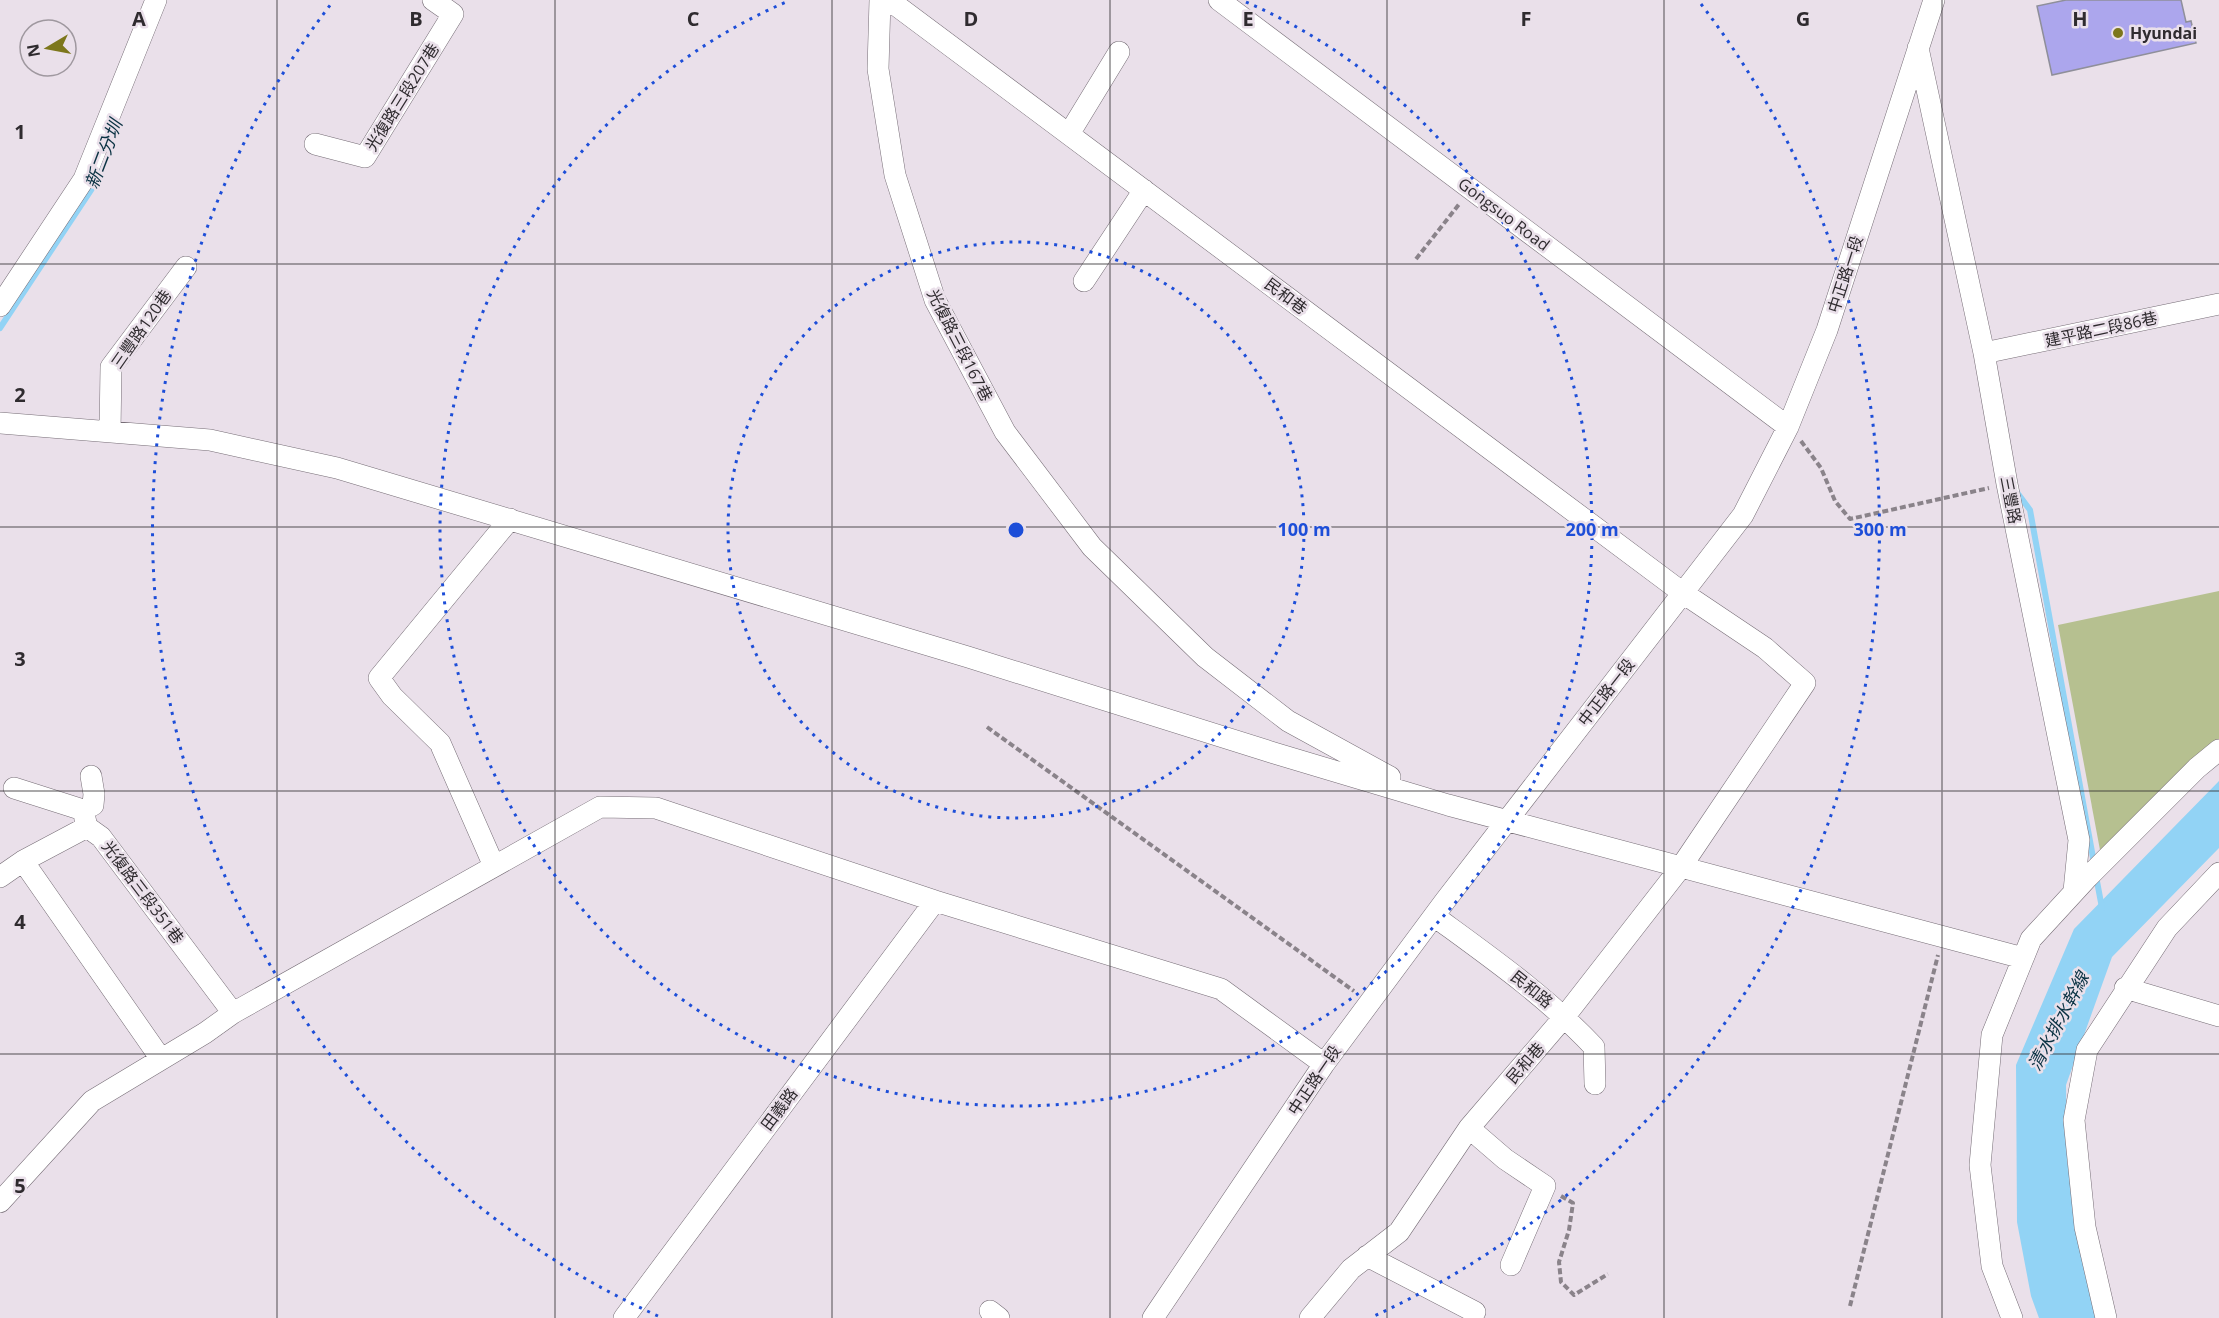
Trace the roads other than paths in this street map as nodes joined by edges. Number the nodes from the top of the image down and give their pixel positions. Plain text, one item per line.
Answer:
1 (156, 0) edge
2 (433, 0) edge
3 (880, 0) edge
4 (889, 0) edge
5 (1219, 0) edge
6 (1934, 0) edge
7 (1918, 47) junction
8 (1119, 52) dead end
9 (1069, 135) junction
10 (315, 144) dead end
11 (1144, 190) junction
12 (186, 267) dead end
13 (1084, 281) dead end
14 (2219, 304) edge
15 (0, 306) edge
16 (1984, 353) junction
17 (0, 423) edge
18 (1788, 427) junction
19 (110, 432) junction
20 (510, 519) junction
21 (1683, 592) junction
22 (1288, 721) junction
23 (2219, 750) edge
24 (1274, 753) junction
25 (91, 776) dead end
26 (15, 788) dead end
27 (1448, 805) junction
28 (85, 819) junction
29 (1507, 820) junction
30 (23, 861) junction
31 (494, 866) junction
32 (1680, 867) junction
33 (2219, 873) edge
34 (0, 877) edge
35 (2088, 877) junction
36 (935, 901) junction
37 (1434, 916) junction
38 (2027, 949) junction
39 (2126, 988) junction
40 (233, 1013) junction
41 (1565, 1016) junction
42 (2219, 1016) edge
43 (161, 1059) junction
44 (1324, 1064) junction
45 (1595, 1084) dead end
46 (1469, 1128) junction
47 (0, 1202) edge
48 (1367, 1256) junction
49 (1511, 1265) dead end
50 (1475, 1312) dead end
51 (624, 1318) edge
52 (1152, 1318) edge
53 (1310, 1318) edge
54 (2012, 1318) edge
55 (2106, 1318) edge

1 - 15 street
2 - 10 street, 光復路三段207巷
3 - 22 street, 光復路三段167巷
4 - 9 street, 民和巷
5 - 18 street, Gongsuo Road
6 - 7 street, 中正路一段
7 - 16 street, 三豐路
7 - 18 street, 中正路一段
8 - 9 street
9 - 11 street, 民和巷
11 - 13 street
11 - 21 street, 民和巷
12 - 19 street, 三豐路120巷
14 - 16 street, 建平路二段86巷
16 - 35 street, 三豐路
17 - 19 street
18 - 21 street, 中正路一段
19 - 20 street
20 - 24 street
20 - 31 street
21 - 29 street, 中正路一段
21 - 32 street, 民和巷
22 - 24 street
22 - 27 street, 光復路三段167巷
23 - 35 street
24 - 27 street
25 - 28 street
26 - 28 street
27 - 29 street
28 - 30 street, 光復路三段351巷
28 - 40 street, 光復路三段351巷
29 - 32 street
29 - 37 street, 中正路一段
30 - 34 street, 光復路三段351巷
30 - 43 street
31 - 36 street
31 - 40 street
32 - 38 street
32 - 41 street, 民和巷
33 - 39 street
35 - 38 street
36 - 44 street
36 - 51 street, 田義路
37 - 41 street, 民和路
37 - 44 street, 中正路一段
38 - 54 street
39 - 42 street
39 - 55 street
40 - 43 street
41 - 45 street, 民和路
41 - 46 street, 民和巷
43 - 47 street
44 - 52 street, 中正路一段
46 - 48 street, 民和巷
46 - 49 street
48 - 50 street
48 - 53 street, 民和巷

